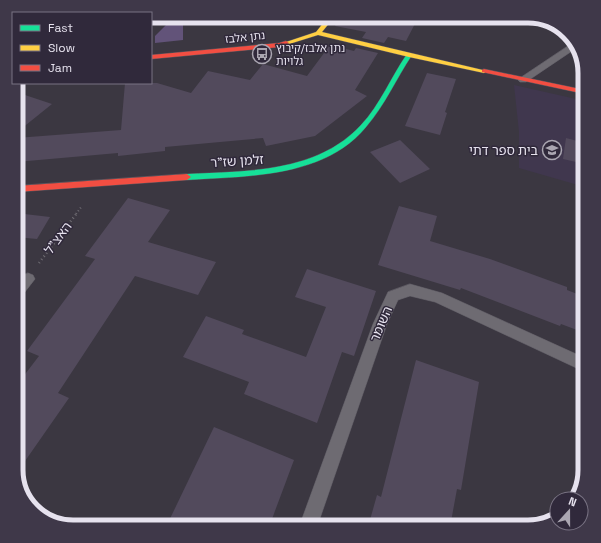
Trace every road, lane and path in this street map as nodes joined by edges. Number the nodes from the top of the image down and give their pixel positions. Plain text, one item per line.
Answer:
1 (326, 23) edge
2 (318, 33) junction
3 (571, 48) edge
4 (409, 56) junction
5 (152, 57) edge
6 (523, 80) junction
7 (578, 91) edge
8 (98, 183) junction
9 (23, 188) edge
10 (28, 279) joint
11 (23, 285) edge
12 (578, 362) edge
13 (310, 520) edge

1 - 2 street
2 - 4 street
2 - 5 street, נתן אלבז
3 - 6 lane
4 - 6 street
4 - 8 street, זלמן שז"ר
6 - 7 street
8 - 9 street, זלמן שז"ר
8 - 10 path, האצ"ל
10 - 11 lane
12 - 13 lane, השומר

